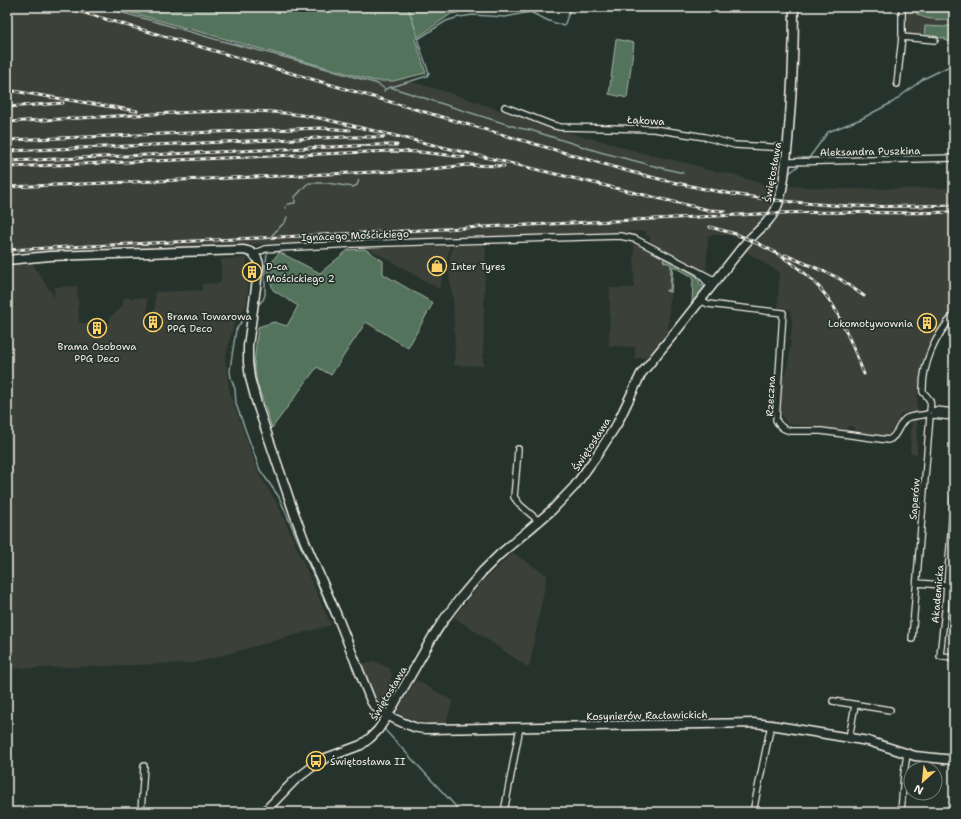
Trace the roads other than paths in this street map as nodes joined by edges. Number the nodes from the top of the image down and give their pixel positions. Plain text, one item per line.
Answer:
1 (794, 7) edge
2 (902, 7) edge
3 (902, 37) junction
4 (935, 40) dead end
5 (897, 84) dead end
6 (505, 107) dead end
7 (788, 148) junction
8 (954, 158) edge
9 (786, 162) junction
10 (254, 254) junction
11 (7, 260) edge
12 (713, 284) junction
13 (701, 300) junction
14 (954, 315) edge
15 (954, 412) edge
16 (931, 413) junction
17 (954, 417) edge
18 (518, 449) dead end
19 (954, 496) edge
20 (540, 522) junction
21 (917, 583) junction
22 (947, 585) junction
23 (954, 586) edge
24 (912, 639) dead end
25 (954, 657) edge
26 (833, 701) dead end
27 (855, 705) junction
28 (890, 710) dead end
29 (388, 715) junction
30 (771, 725) junction
31 (520, 727) junction
32 (849, 738) junction
33 (906, 754) junction
34 (954, 760) edge
35 (144, 766) dead end
36 (141, 812) edge
37 (264, 812) edge
38 (504, 812) edge
39 (753, 812) edge
40 (901, 812) edge

1 - 7 street, Świętosława
2 - 3 street
3 - 4 street
3 - 5 street
6 - 7 street, Łąkowa
7 - 9 street, Świętosława
8 - 9 street, Aleksandra Puszkina
9 - 12 street, Świętosława
10 - 11 street, Ignacego Mościckiego
10 - 12 street, Ignacego Mościckiego
10 - 29 street, Kosynierów Racławickich
12 - 13 street, Świętosława
13 - 16 street, Rzeczna
13 - 20 street, Świętosława
14 - 16 street, Saperów
15 - 16 street
16 - 17 street
16 - 21 street, Saperów
18 - 20 street
19 - 22 street, Akademicka
20 - 29 street, Świętosława
21 - 22 street
21 - 24 street, Saperów
22 - 23 street
22 - 25 street, Akademicka
26 - 27 street
27 - 28 street
27 - 32 street
29 - 31 street, Kosynierów Racławickich
29 - 37 street, Świętosława
30 - 31 street, Kosynierów Racławickich
30 - 32 street, Kosynierów Racławickich
30 - 39 street
31 - 38 street
32 - 33 street, Kosynierów Racławickich
33 - 34 street, Kosynierów Racławickich
33 - 40 street
35 - 36 street

